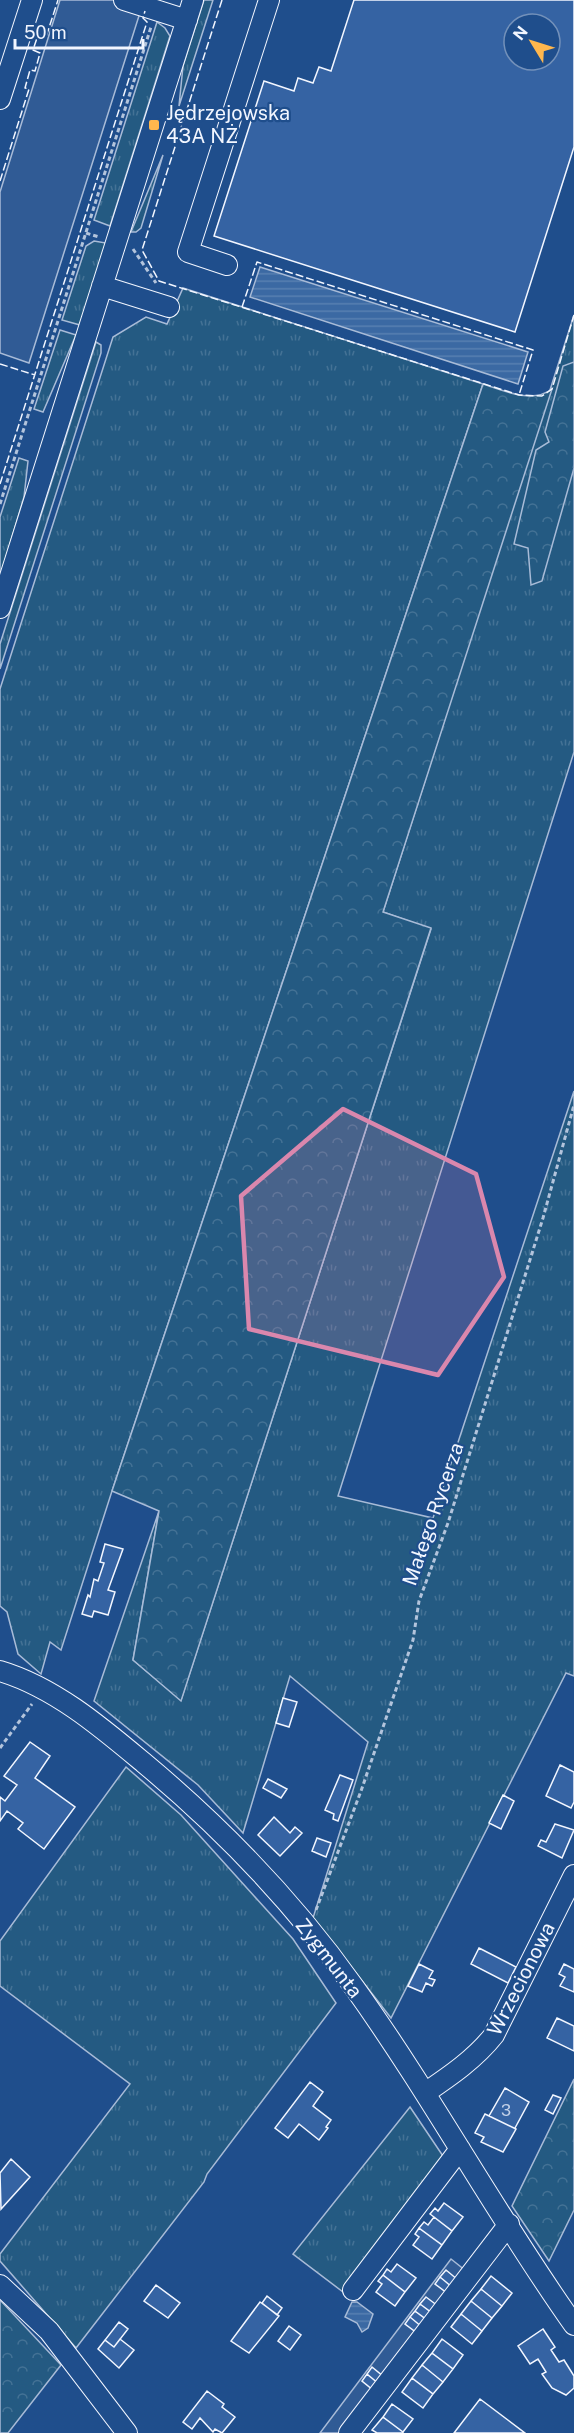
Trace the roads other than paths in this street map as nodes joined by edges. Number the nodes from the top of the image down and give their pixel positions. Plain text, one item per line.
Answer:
1 (32, 0) edge
2 (124, 0) edge
3 (193, 0) edge
4 (269, 0) edge
5 (187, 20) junction
6 (0, 99) edge
7 (227, 265) dead end
8 (102, 286) junction
9 (169, 307) dead end
10 (0, 608) edge
11 (0, 1671) edge
12 (574, 1875) edge
13 (425, 2093) junction
14 (460, 2149) junction
15 (509, 2224) junction
16 (0, 2285) edge
17 (353, 2290) dead end
18 (572, 2316) edge
19 (127, 2433) edge
20 (349, 2433) edge

1 - 6 street
2 - 5 street
3 - 5 street
4 - 7 street
5 - 8 street
8 - 9 street
8 - 10 street
11 - 13 street, Zygmunta
12 - 13 street, Wrzecionowa
13 - 14 street, Zygmunta
14 - 15 street, Zygmunta
14 - 17 street
15 - 18 street, Zygmunta
15 - 20 street
16 - 19 street

